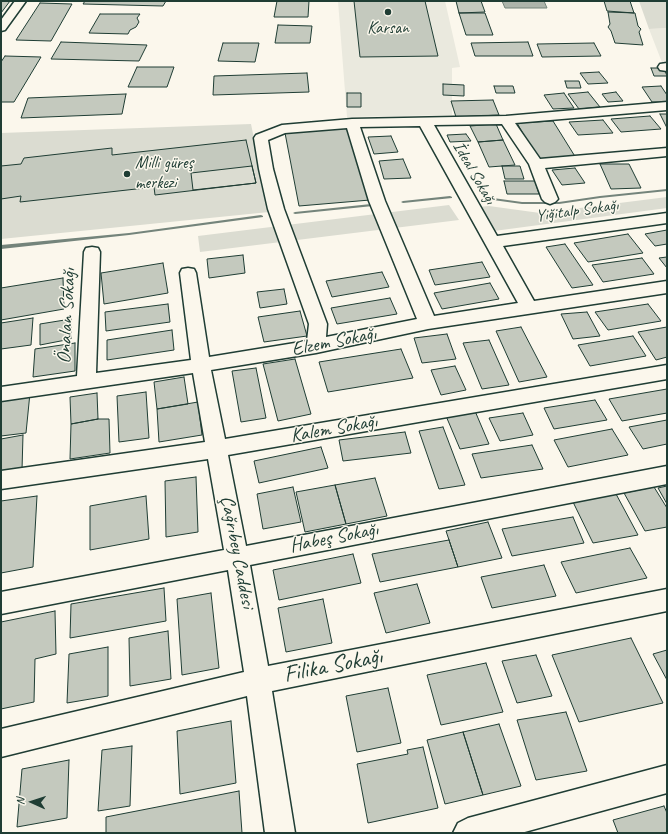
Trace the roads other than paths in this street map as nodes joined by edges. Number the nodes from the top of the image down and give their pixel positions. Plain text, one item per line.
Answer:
1 (22, 1) edge
2 (1, 28) edge
3 (667, 106) edge
4 (506, 120) junction
5 (425, 122) junction
6 (352, 123) junction
7 (667, 152) edge
8 (536, 164) junction
9 (550, 199) dead end
10 (667, 218) edge
11 (493, 242) junction
12 (92, 252) dead end
13 (188, 273) dead end
14 (667, 287) edge
15 (529, 307) junction
16 (428, 323) junction
17 (316, 346) junction
18 (201, 365) junction
19 (667, 372) edge
20 (86, 382) junction
21 (1, 394) edge
22 (217, 449) junction
23 (667, 475) edge
24 (1, 480) edge
25 (237, 557) junction
26 (667, 600) edge
27 (1, 603) edge
28 (258, 681) junction
29 (1, 743) edge
30 (667, 779) edge
31 (280, 833) edge
32 (468, 833) edge

1 - 2 street
3 - 4 street
4 - 5 street
4 - 8 street
5 - 6 street
5 - 11 street, İdeal Sokağı
6 - 16 street
6 - 17 street
7 - 8 street
8 - 9 street
10 - 11 street, Yiğitalp Sokağı
11 - 15 street, İdeal Sokağı
12 - 20 street, Önalan Sokağı
13 - 18 street, Çağrıbey Caddesi
14 - 15 street, Elzem Sokağı
15 - 16 street, Elzem Sokağı
16 - 17 street, Elzem Sokağı
17 - 18 street, Elzem Sokağı
18 - 20 street, Elzem Sokağı
18 - 22 street, Çağrıbey Caddesi
19 - 22 street, Kalem Sokağı
20 - 21 street, Elzem Sokağı
22 - 24 street, Kalem Sokağı
22 - 25 street, Çağrıbey Caddesi
23 - 25 street, Habeş Sokağı
25 - 27 street, Habeş Sokağı
25 - 28 street, Çağrıbey Caddesi
26 - 28 street, Filika Sokağı
28 - 29 street, Filika Sokağı
28 - 31 street, Çağrıbey Caddesi
30 - 32 street

